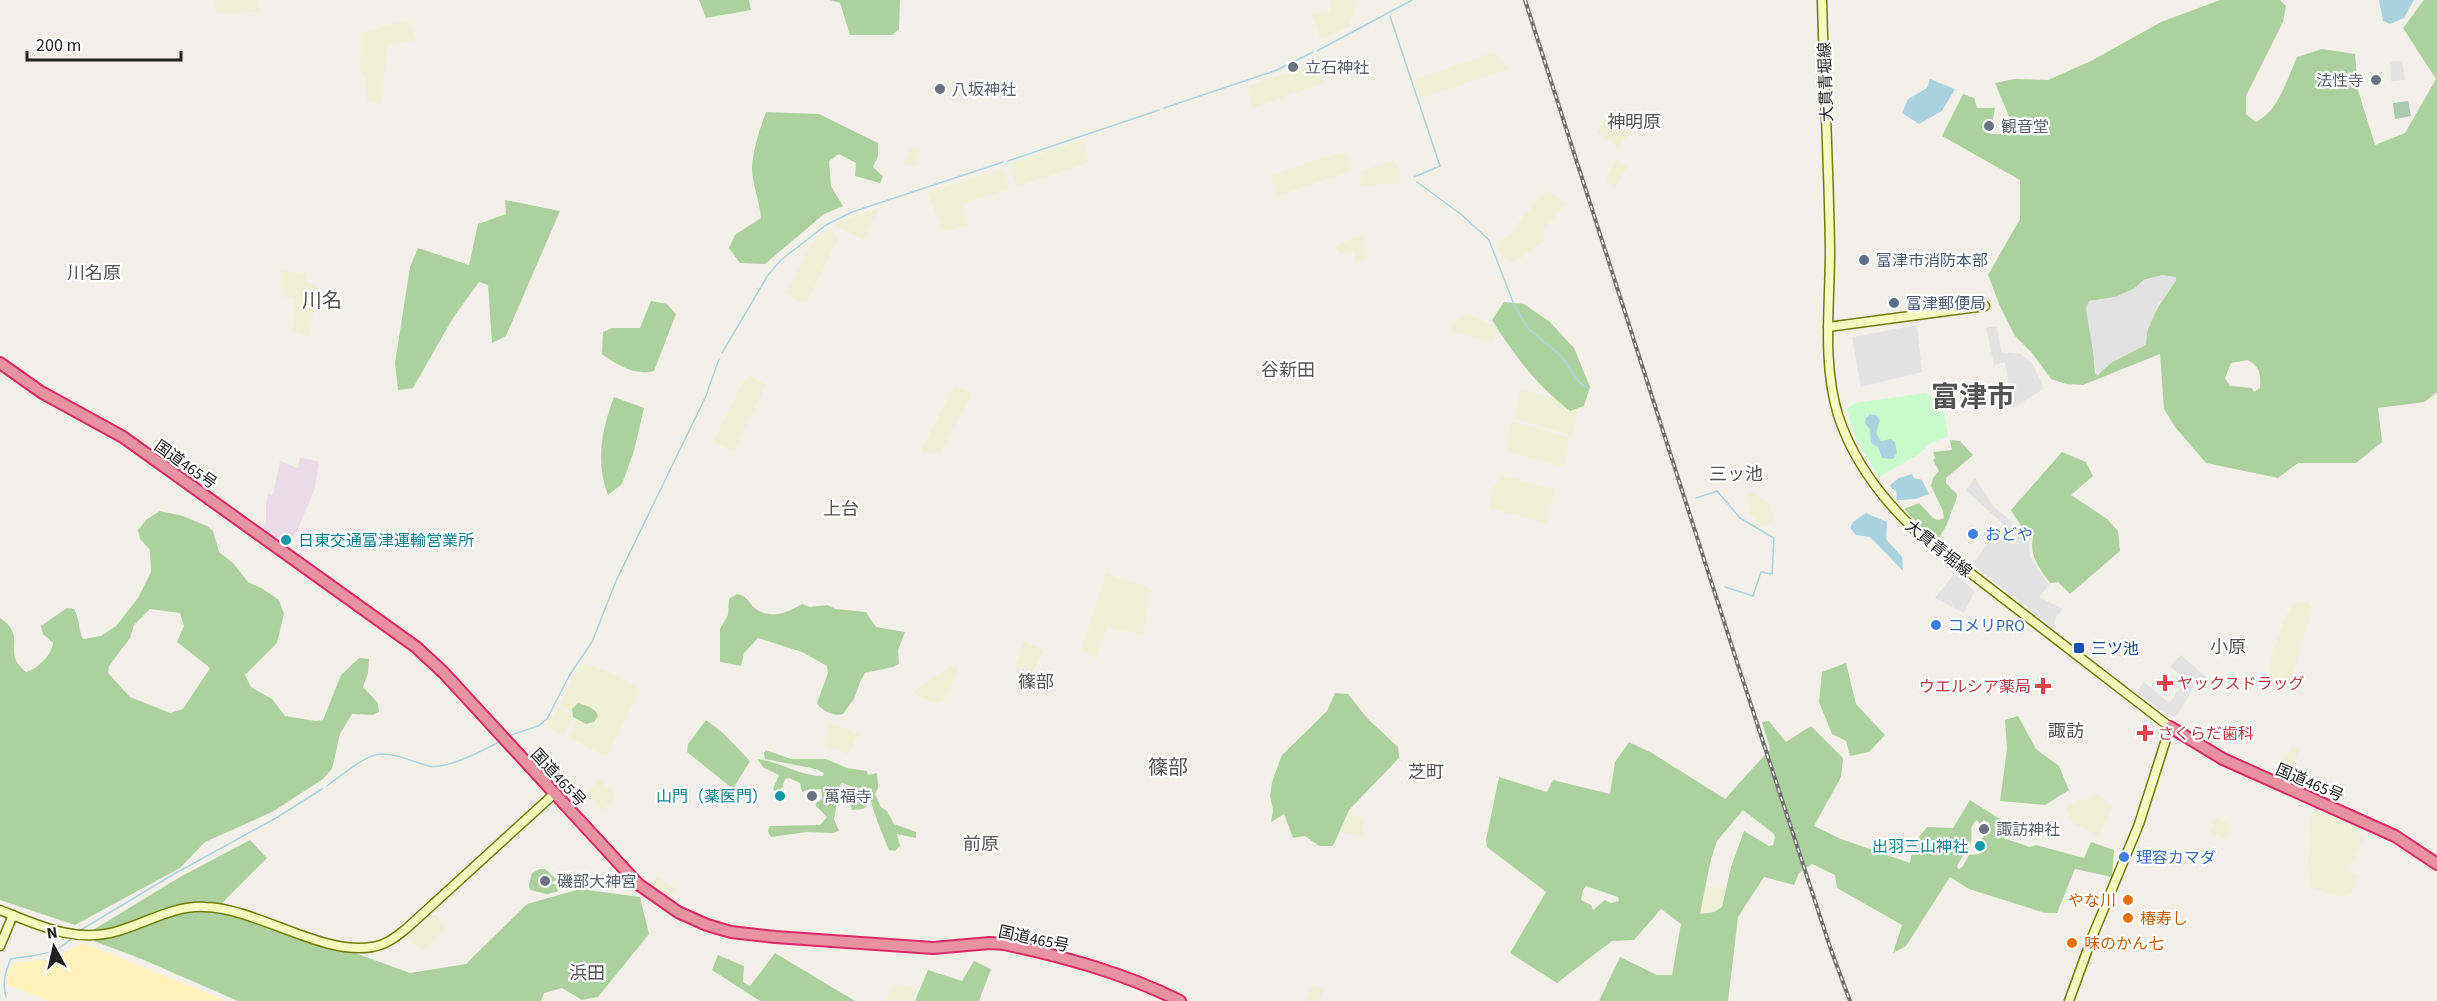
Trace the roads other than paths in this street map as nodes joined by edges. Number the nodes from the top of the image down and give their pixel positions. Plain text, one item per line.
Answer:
1 (1822, 0) edge
2 (1985, 306) dead end
3 (1828, 327) junction
4 (0, 363) edge
5 (2170, 727) junction
6 (554, 794) junction
7 (2437, 864) edge
8 (0, 910) edge
9 (13, 915) junction
10 (0, 946) edge
11 (1180, 1001) edge
12 (2069, 1001) edge

1 - 3 main road, 大貫青堀線
2 - 3 main road
3 - 5 main road, 大貫青堀線
4 - 6 highway, 国道465号
5 - 7 highway, 国道465号
5 - 12 main road
6 - 9 main road
6 - 11 highway, 国道465号
8 - 9 main road
9 - 10 main road

